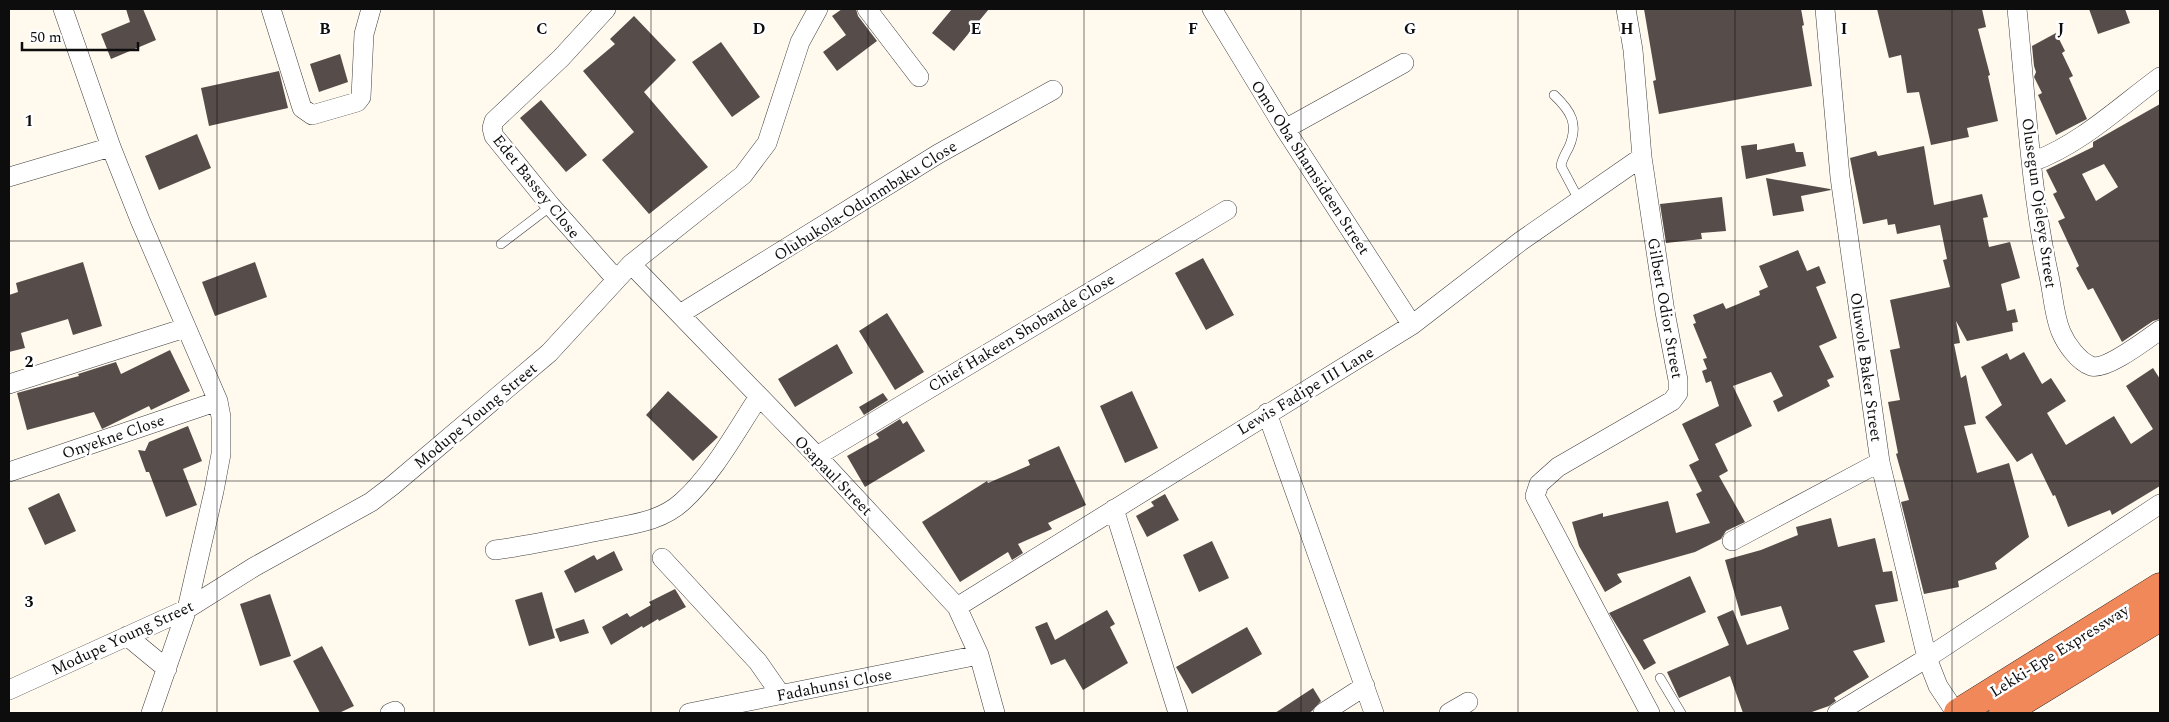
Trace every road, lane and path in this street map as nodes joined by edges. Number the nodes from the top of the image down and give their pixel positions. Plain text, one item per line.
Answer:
1 (63, 9) edge
2 (271, 9) edge
3 (371, 9) edge
4 (606, 9) edge
5 (818, 9) edge
6 (867, 9) edge
7 (1212, 9) edge
8 (1626, 9) edge
9 (1825, 9) edge
10 (2017, 9) edge
11 (1404, 63) dead end
12 (919, 77) dead end
13 (2160, 77) edge
14 (1053, 90) dead end
15 (1554, 95) dead end
16 (1285, 129) junction
17 (111, 147) junction
18 (1642, 157) junction
19 (2032, 162) junction
20 (9, 177) edge
21 (1579, 200) junction
22 (551, 206) junction
23 (1227, 210) dead end
24 (501, 244) dead end
25 (631, 264) junction
26 (616, 278) junction
27 (680, 314) junction
28 (1412, 325) junction
29 (185, 328) junction
30 (2160, 330) edge
31 (9, 384) edge
32 (758, 398) junction
33 (218, 401) junction
34 (1267, 413) junction
35 (817, 456) junction
36 (1880, 462) junction
37 (9, 472) edge
38 (2160, 504) edge
39 (1114, 509) junction
40 (1732, 541) dead end
41 (496, 550) dead end
42 (662, 558) dead end
43 (2160, 587) edge
44 (957, 607) junction
45 (187, 609) junction
46 (2160, 617) edge
47 (128, 636) junction
48 (980, 655) junction
49 (1927, 658) junction
50 (167, 669) junction
51 (1660, 678) dead end
52 (1365, 686) junction
53 (9, 690) edge
54 (781, 695) junction
55 (1468, 702) dead end
56 (151, 713) edge
57 (689, 713) edge
58 (995, 713) edge
59 (1178, 713) edge
60 (1323, 713) edge
61 (1374, 713) edge
62 (1449, 713) edge
63 (1650, 713) edge
64 (1681, 713) edge
65 (1838, 713) edge
66 (1957, 713) edge
67 (2004, 713) edge

1 - 17 street
2 - 3 street
4 - 22 street, Edet Bassey Close
5 - 25 street, Modupe Young Street
6 - 12 street
7 - 16 street, Omo Oba Shamsideen Street
8 - 18 street, Gilbert Odior Street
9 - 36 street, Oluwole Baker Street
10 - 19 street, Olusegun Ojeleye Street
11 - 16 street
13 - 19 street
14 - 27 street, Olubukola-Odunmbaku Close
15 - 21 lane
16 - 28 street, Omo Oba Shamsideen Street
17 - 20 street
17 - 29 street
18 - 21 street, Lewis Fadipe III Lane
18 - 63 street, Gilbert Odior Street
19 - 30 street, Olusegun Ojeleye Street
21 - 28 street, Lewis Fadipe III Lane
22 - 24 lane
22 - 26 street, Edet Bassey Close
23 - 35 street, Chief Hakeen Shobande Close
25 - 26 street, Modupe Young Street
25 - 27 street, Osapaul Street
26 - 45 street, Modupe Young Street
27 - 32 street, Osapaul Street
28 - 34 street, Lewis Fadipe III Lane
29 - 31 street
29 - 33 street
32 - 35 street, Osapaul Street
32 - 41 street
33 - 37 street, Onyekne Close
33 - 45 street
34 - 39 street, Lewis Fadipe III Lane
34 - 52 street
35 - 44 street, Osapaul Street
36 - 40 street
36 - 49 street, Oluwole Baker Street
38 - 49 street
39 - 44 street, Lewis Fadipe III Lane
39 - 59 street
42 - 54 street
43 - 66 highway, Lekki-Epe Expressway
44 - 48 street, Osapaul Street
45 - 47 street, Modupe Young Street
45 - 50 street
46 - 67 highway, Lekki-Epe Expressway
47 - 50 street
47 - 53 street, Modupe Young Street
48 - 54 street, Fadahunsi Close
48 - 58 street, Osapaul Street
49 - 65 street
49 - 66 street, Oluwole Baker Street
50 - 56 street
51 - 64 lane
52 - 60 street
52 - 61 street
54 - 57 street, Fadahunsi Close
55 - 62 street

